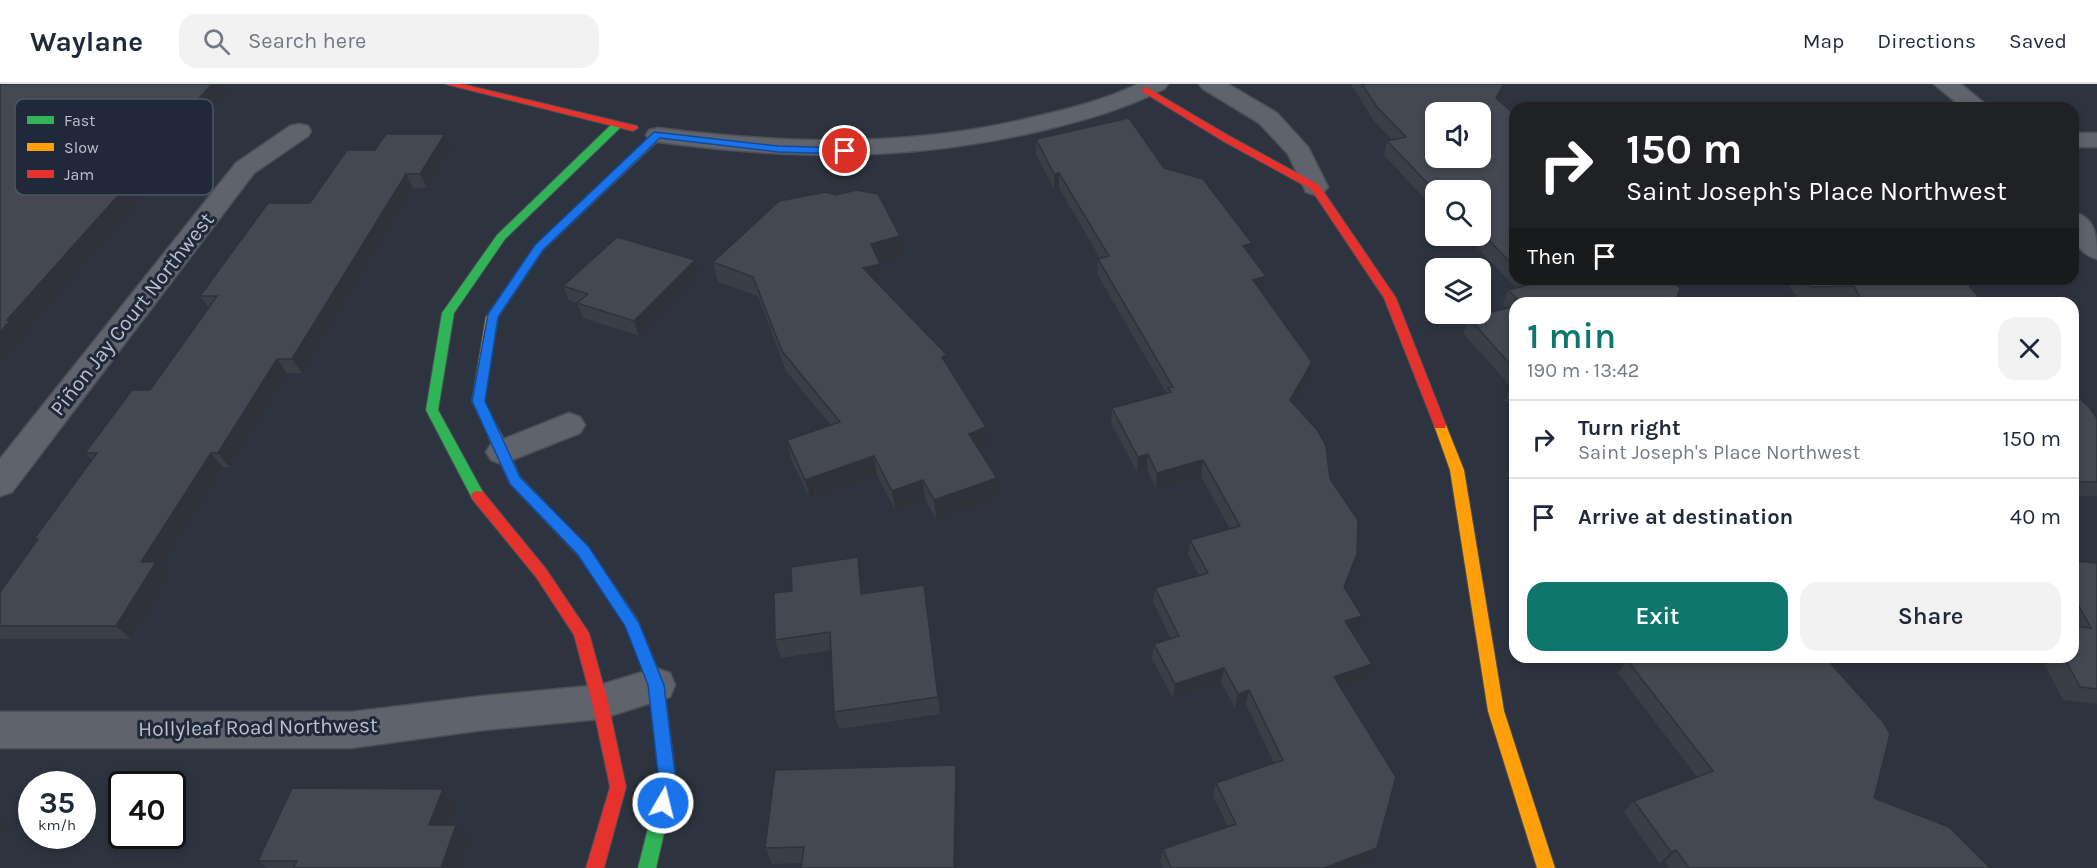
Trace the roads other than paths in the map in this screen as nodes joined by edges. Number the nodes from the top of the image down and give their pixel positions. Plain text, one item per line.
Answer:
1 (450, 84) edge
2 (1211, 84) edge
3 (1946, 84) edge
4 (1151, 87) edge
5 (1970, 102) edge
6 (617, 124) junction
7 (299, 131) dead end
8 (658, 135) junction
9 (2079, 140) edge
10 (2097, 140) edge
11 (1315, 187) junction
12 (2079, 228) edge
13 (2097, 250) edge
14 (569, 425) dead end
15 (502, 452) junction
16 (0, 483) edge
17 (656, 685) junction
18 (600, 702) junction
19 (0, 730) edge
20 (595, 868) edge
21 (647, 868) edge
22 (1546, 868) edge

1 - 6 street
2 - 11 street
3 - 5 street
4 - 8 street
4 - 11 street
6 - 8 street
6 - 18 street
7 - 16 street, Piñon Jay Court Northwest
8 - 15 street
9 - 10 street
11 - 22 street
12 - 13 street
14 - 15 street
15 - 17 street
17 - 18 street, Hollyleaf Road Northwest
17 - 21 street
18 - 19 street, Hollyleaf Road Northwest
18 - 20 street

